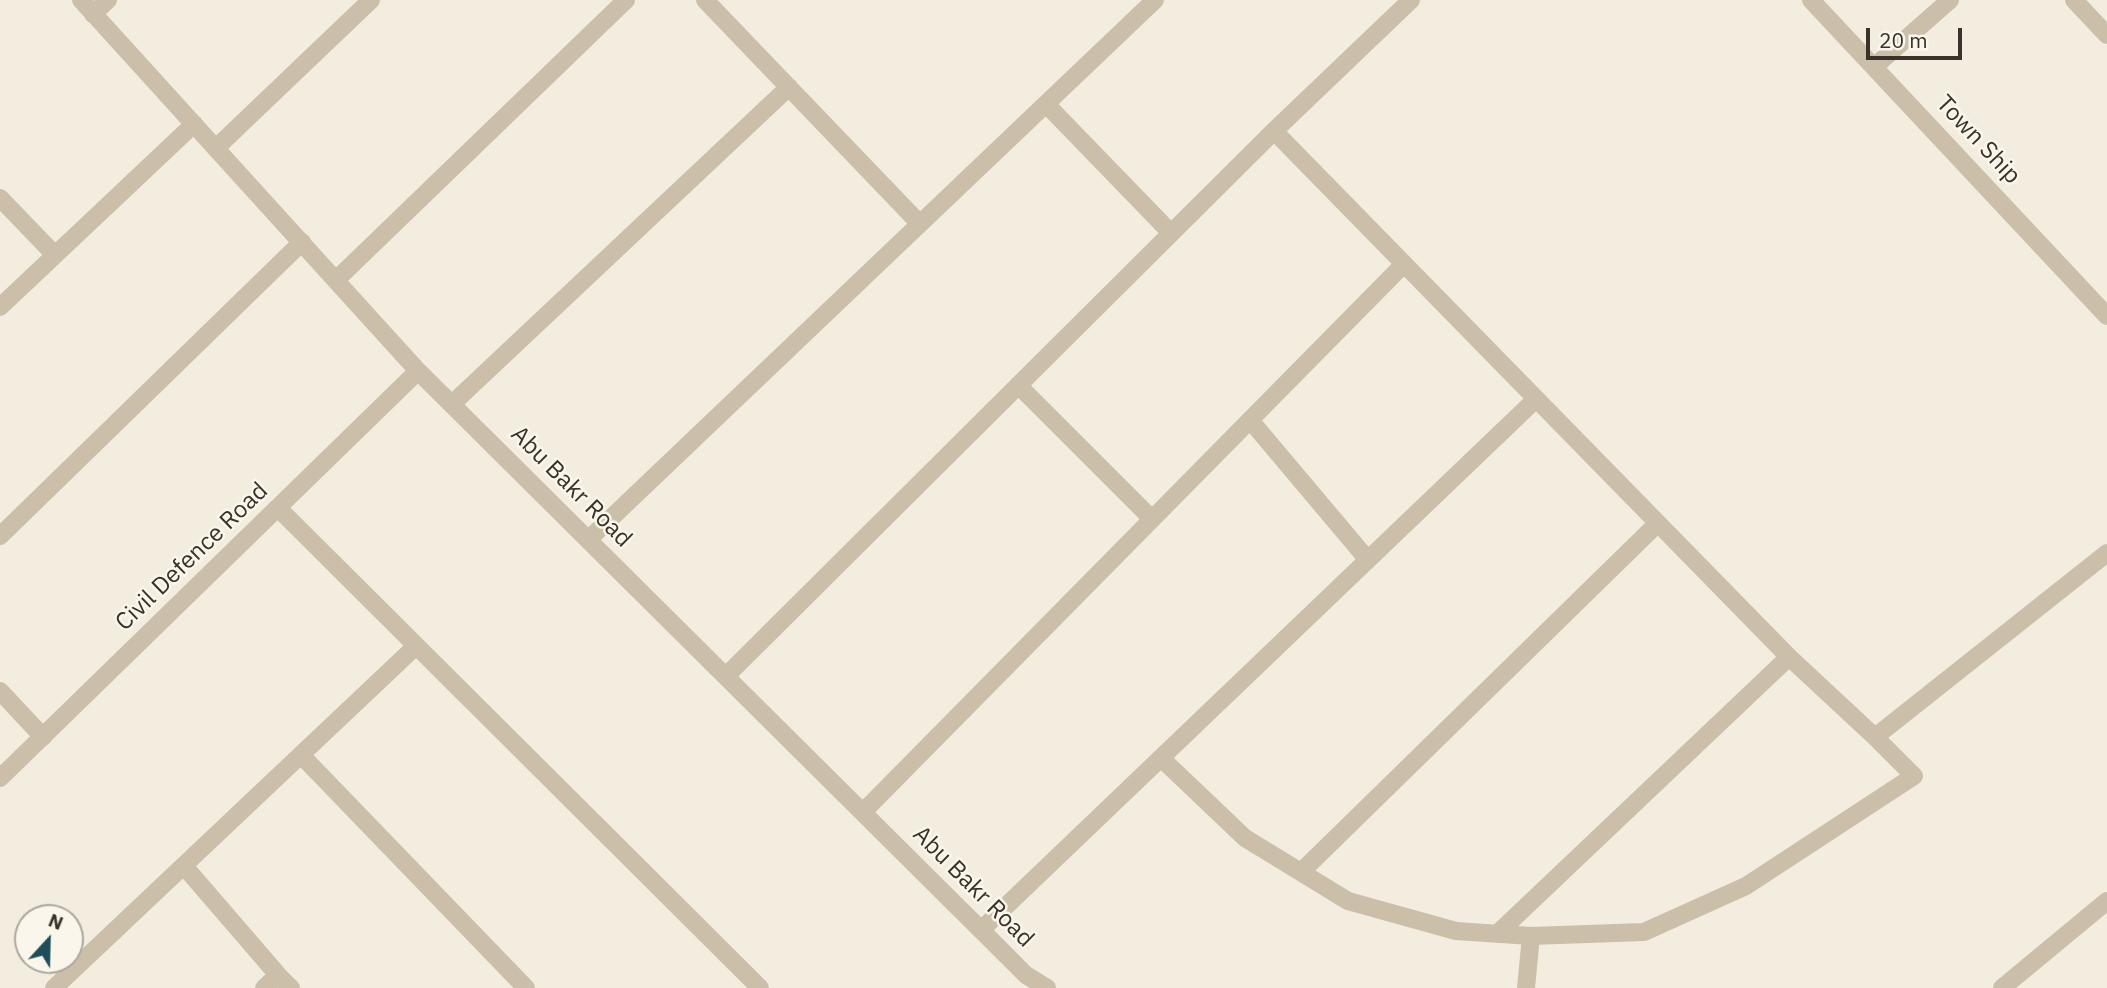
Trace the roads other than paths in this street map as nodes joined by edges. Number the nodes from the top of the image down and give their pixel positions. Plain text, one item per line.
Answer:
1 (81, 0) edge
2 (108, 0) edge
3 (371, 0) edge
4 (626, 0) edge
5 (705, 0) edge
6 (1155, 0) edge
7 (1411, 0) edge
8 (1811, 0) edge
9 (1950, 0) edge
10 (2074, 0) edge
11 (93, 14) junction
12 (2104, 26) edge
13 (1875, 66) junction
14 (789, 87) junction
15 (1046, 104) junction
16 (194, 124) junction
17 (1274, 131) junction
18 (216, 148) junction
19 (0, 198) edge
20 (920, 224) junction
21 (1171, 233) junction
22 (302, 242) junction
23 (55, 255) junction
24 (1404, 264) junction
25 (336, 280) junction
26 (0, 307) edge
27 (2107, 316) edge
28 (418, 371) junction
29 (1018, 385) junction
30 (1535, 398) junction
31 (452, 404) junction
32 (1250, 420) junction
33 (278, 508) junction
34 (1152, 519) junction
35 (1658, 523) junction
36 (0, 536) edge
37 (589, 539) junction
38 (2107, 554) edge
39 (1368, 560) junction
40 (416, 646) junction
41 (1789, 657) junction
42 (727, 675) junction
43 (0, 691) edge
44 (43, 737) junction
45 (1875, 737) junction
46 (302, 755) junction
47 (1162, 759) junction
48 (0, 779) edge
49 (863, 812) junction
50 (184, 866) junction
51 (1301, 872) junction
52 (2107, 901) edge
53 (981, 930) junction
54 (1497, 933) junction
55 (1531, 936) junction
56 (284, 982) edge
57 (1023, 982) edge
58 (54, 988) edge
59 (264, 988) edge
60 (526, 988) edge
61 (760, 988) edge
62 (1047, 988) edge
63 (1526, 988) edge
64 (2002, 988) edge

1 - 11 street, Abu Bakr Road
2 - 11 street
3 - 18 street
4 - 25 street
5 - 14 street
6 - 15 street
7 - 17 street
8 - 13 street, Town Ship
9 - 13 street
10 - 12 street
11 - 16 street, Abu Bakr Road
13 - 27 street, Town Ship
14 - 20 street
14 - 31 street
15 - 20 street
15 - 21 street
16 - 18 street, Abu Bakr Road
16 - 23 street
17 - 21 street
17 - 24 street
18 - 22 street, Abu Bakr Road
19 - 23 street
20 - 37 street
21 - 29 street
22 - 25 street, Abu Bakr Road
22 - 36 street
23 - 26 street
24 - 30 street
24 - 32 street
25 - 28 street, Abu Bakr Road
28 - 31 street, Abu Bakr Road
28 - 33 street, Civil Defence Road
29 - 34 street
29 - 42 street
30 - 35 street
30 - 39 street
31 - 37 street, Abu Bakr Road
32 - 34 street
32 - 39 street
33 - 40 street
33 - 44 street, Civil Defence Road
34 - 49 street
35 - 41 street
35 - 51 street
37 - 42 street, Abu Bakr Road
38 - 45 street
39 - 47 street
40 - 46 street
40 - 61 street
41 - 45 street
41 - 54 street
42 - 49 street, Abu Bakr Road
43 - 44 street
44 - 48 street, Civil Defence Road
45 - 55 street
46 - 50 street
46 - 60 street
47 - 51 street
47 - 53 street
49 - 53 street, Abu Bakr Road
50 - 56 street
50 - 58 street
51 - 54 street
52 - 64 street
53 - 57 street, Abu Bakr Road
54 - 55 street
55 - 63 street
56 - 59 street
57 - 62 street, Abu Bakr Road

